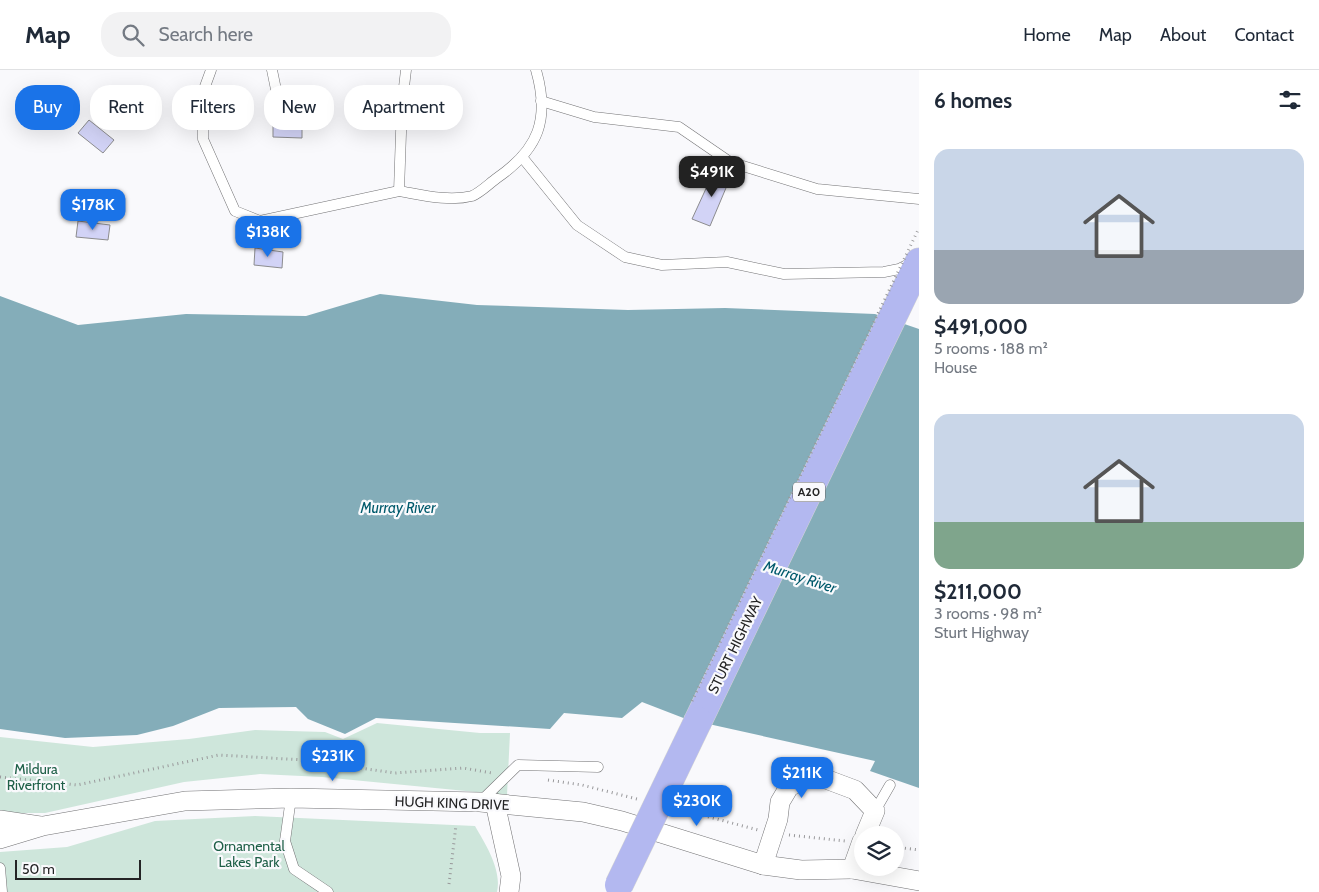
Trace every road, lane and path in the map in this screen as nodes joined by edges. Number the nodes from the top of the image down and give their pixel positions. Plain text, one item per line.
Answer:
1 (211, 70) edge
2 (272, 70) edge
3 (406, 70) edge
4 (536, 70) edge
5 (275, 85) edge
6 (541, 101) junction
7 (522, 157) junction
8 (400, 191) junction
9 (919, 199) edge
10 (919, 228) edge
11 (919, 260) edge
12 (691, 702) dead end
13 (598, 766) dead end
14 (890, 785) dead end
15 (291, 798) junction
16 (487, 802) junction
17 (875, 811) junction
18 (0, 820) edge
19 (456, 825) dead end
20 (43, 826) junction
21 (869, 826) edge
22 (0, 839) edge
23 (904, 848) edge
24 (919, 850) edge
25 (854, 863) edge
26 (762, 865) junction
27 (0, 868) edge
28 (852, 869) junction
29 (919, 881) edge
30 (449, 884) dead end
31 (617, 889) edge
32 (2, 892) edge
33 (328, 892) edge
34 (509, 892) edge

1 - 8 lane
2 - 5 lane
3 - 8 lane
4 - 6 lane
6 - 7 lane
6 - 9 lane
7 - 8 lane
7 - 11 lane
10 - 12 path, bridge
11 - 31 highway, STURT HIGHWAY / A20, bridge
13 - 16 lane
14 - 17 lane
15 - 16 street, HUGH KING DRIVE
15 - 20 street, HUGH KING DRIVE
15 - 33 lane
16 - 26 street, HUGH KING DRIVE
16 - 34 street
17 - 21 street
17 - 26 street
18 - 20 street, HUGH KING DRIVE
19 - 30 path
20 - 22 street, HUGH KING DRIVE
23 - 24 path
25 - 28 street
26 - 28 street, HUGH KING DRIVE
27 - 32 lane
28 - 29 street, HUGH KING DRIVE

